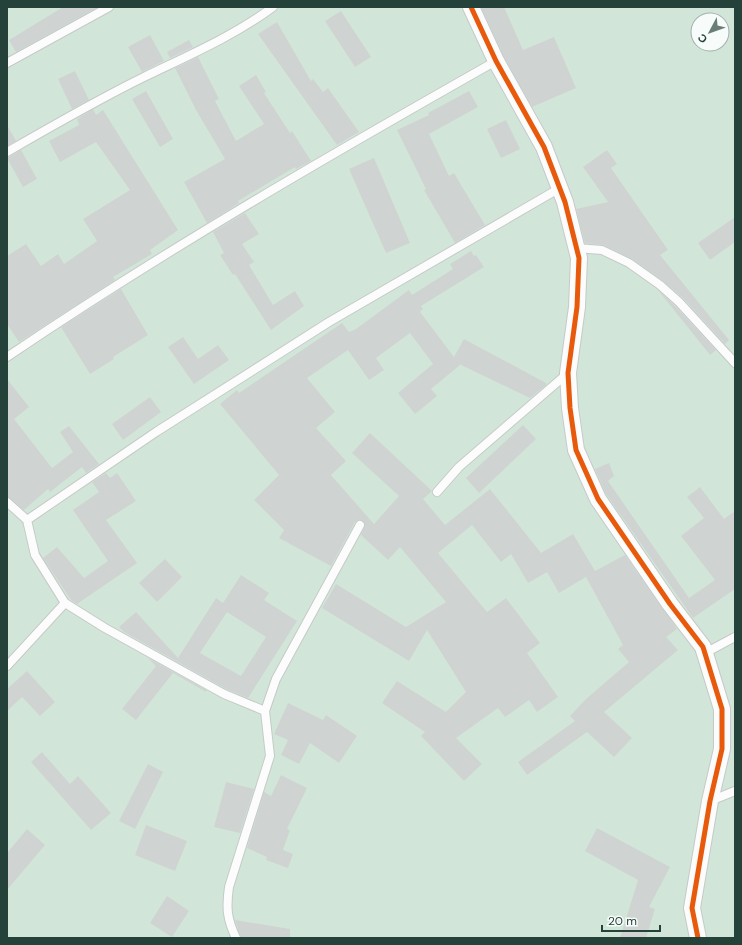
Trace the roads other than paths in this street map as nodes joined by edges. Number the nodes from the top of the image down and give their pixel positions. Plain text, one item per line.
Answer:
1 (109, 7) edge
2 (272, 7) edge
3 (471, 7) edge
4 (496, 61) junction
5 (7, 63) edge
6 (7, 152) edge
7 (560, 188) junction
8 (576, 248) junction
9 (7, 357) edge
10 (735, 363) edge
11 (568, 373) junction
12 (437, 492) dead end
13 (7, 502) edge
14 (27, 520) junction
15 (360, 525) dead end
16 (65, 603) junction
17 (735, 637) edge
18 (705, 653) junction
19 (7, 666) edge
20 (265, 711) junction
21 (735, 791) edge
22 (710, 801) junction
23 (236, 938) edge
24 (698, 938) edge

1 - 5 lane
2 - 6 lane
3 - 4 street
4 - 7 street
4 - 9 lane
7 - 8 street
7 - 14 lane
8 - 10 lane
8 - 11 street
11 - 12 lane
11 - 18 street
13 - 14 lane
14 - 16 lane
15 - 20 lane
16 - 19 lane
16 - 20 lane
17 - 18 lane
18 - 22 street
20 - 23 lane
21 - 22 lane
22 - 24 street

